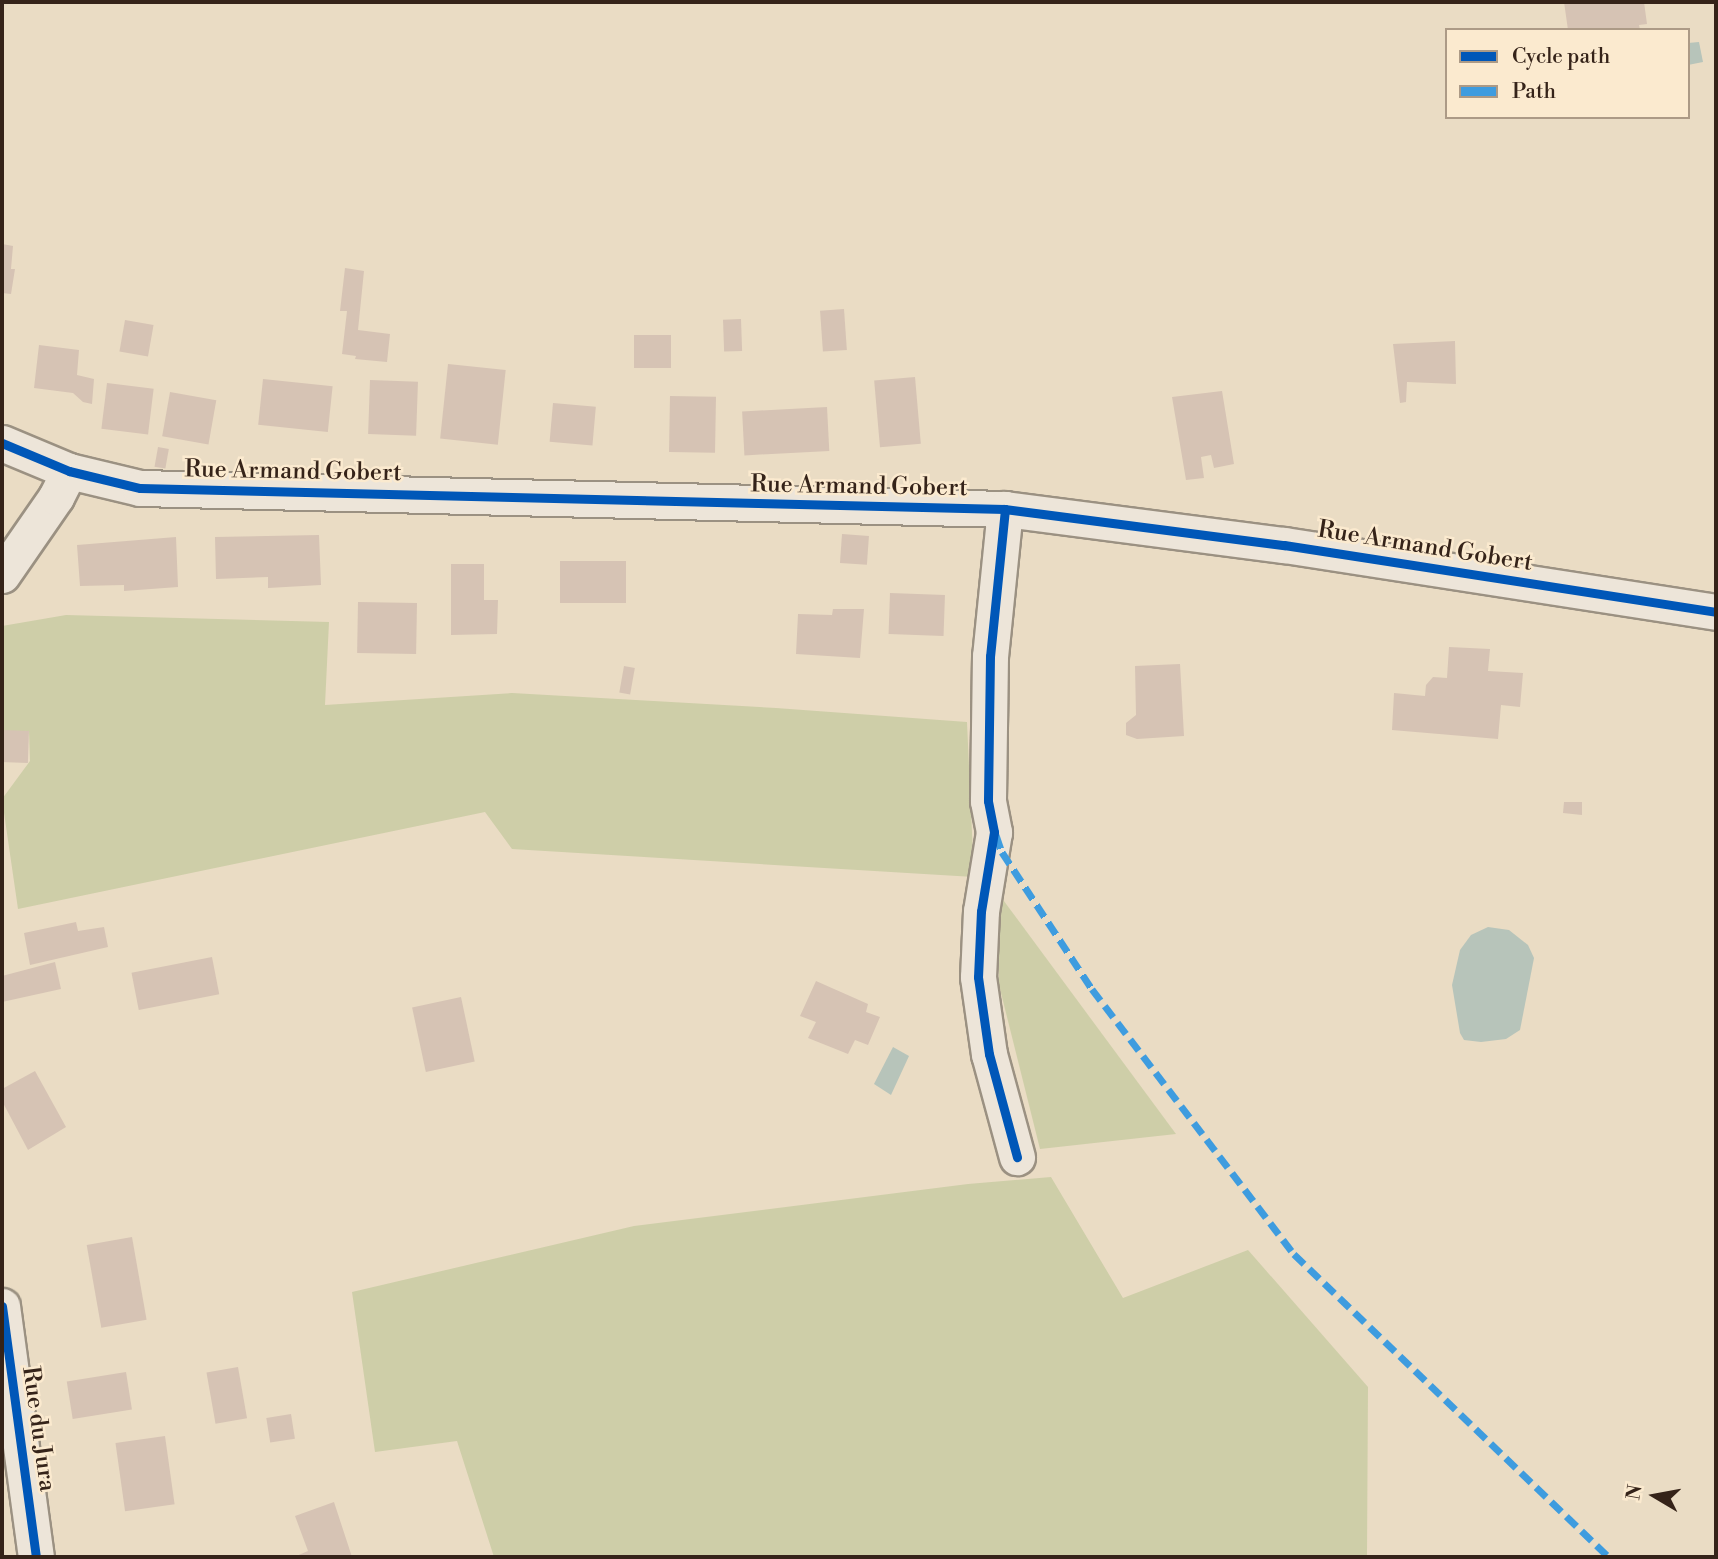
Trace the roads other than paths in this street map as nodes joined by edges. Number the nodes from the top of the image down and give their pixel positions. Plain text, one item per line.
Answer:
1 (2, 443) edge
2 (69, 471) junction
3 (1005, 509) junction
4 (2, 575) edge
5 (1716, 612) edge
6 (1017, 1157) dead end
7 (2, 1306) edge
8 (36, 1557) edge

1 - 2 street, Rue Armand Gobert
2 - 3 street, Rue Armand Gobert
2 - 4 street
3 - 5 street, Rue Armand Gobert
3 - 6 street
7 - 8 street, Rue du Jura

